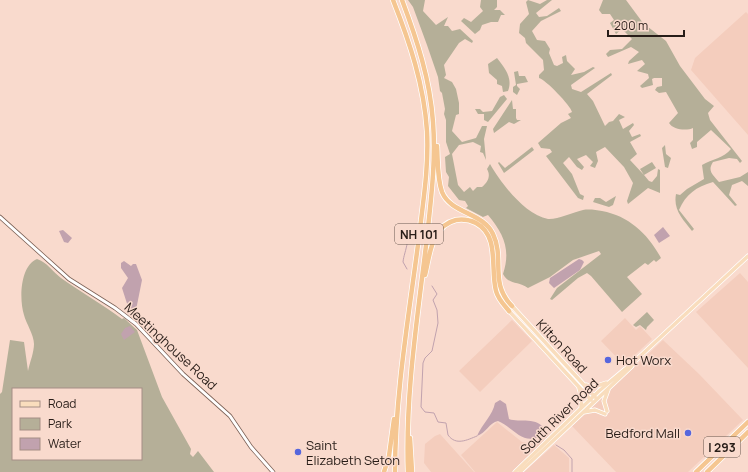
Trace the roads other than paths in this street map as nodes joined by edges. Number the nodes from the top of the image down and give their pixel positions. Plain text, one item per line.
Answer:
1 (393, 0) edge
2 (402, 0) edge
3 (433, 119) junction
4 (1, 219) edge
5 (748, 256) edge
6 (420, 296) junction
7 (512, 306) joint
8 (509, 311) joint
9 (636, 360) junction
10 (411, 379) junction
11 (611, 380) junction
12 (577, 384) junction
13 (584, 384) junction
14 (608, 388) junction
15 (594, 399) junction
16 (398, 406) junction
17 (582, 410) junction
18 (748, 422) edge
19 (748, 432) edge
20 (273, 472) edge
21 (384, 472) edge
22 (395, 472) edge
23 (408, 472) edge
24 (412, 472) edge
25 (515, 472) edge
26 (520, 472) edge
27 (696, 472) edge
28 (707, 472) edge

1 - 16 highway, NH 101
2 - 3 highway, NH 101
3 - 6 highway, NH 101
3 - 7 highway
4 - 20 street, Meetinghouse Road
5 - 9 main road, South River Road
6 - 8 highway
6 - 10 highway, NH 101
7 - 13 main road, Kilton Road
8 - 12 main road, Kilton Road
9 - 11 main road, South River Road
9 - 14 main road, South River Road
10 - 23 highway, NH 101
10 - 24 highway
11 - 13 main road
11 - 15 main road, South River Road
12 - 15 main road, Kilton Road
12 - 17 main road
13 - 15 main road, Kilton Road
14 - 15 main road, South River Road
14 - 17 main road
15 - 17 main road, South River Road
16 - 21 highway
16 - 22 highway, NH 101
17 - 25 main road, South River Road
17 - 26 main road, South River Road
18 - 27 highway, I 293
19 - 28 highway, I 293

